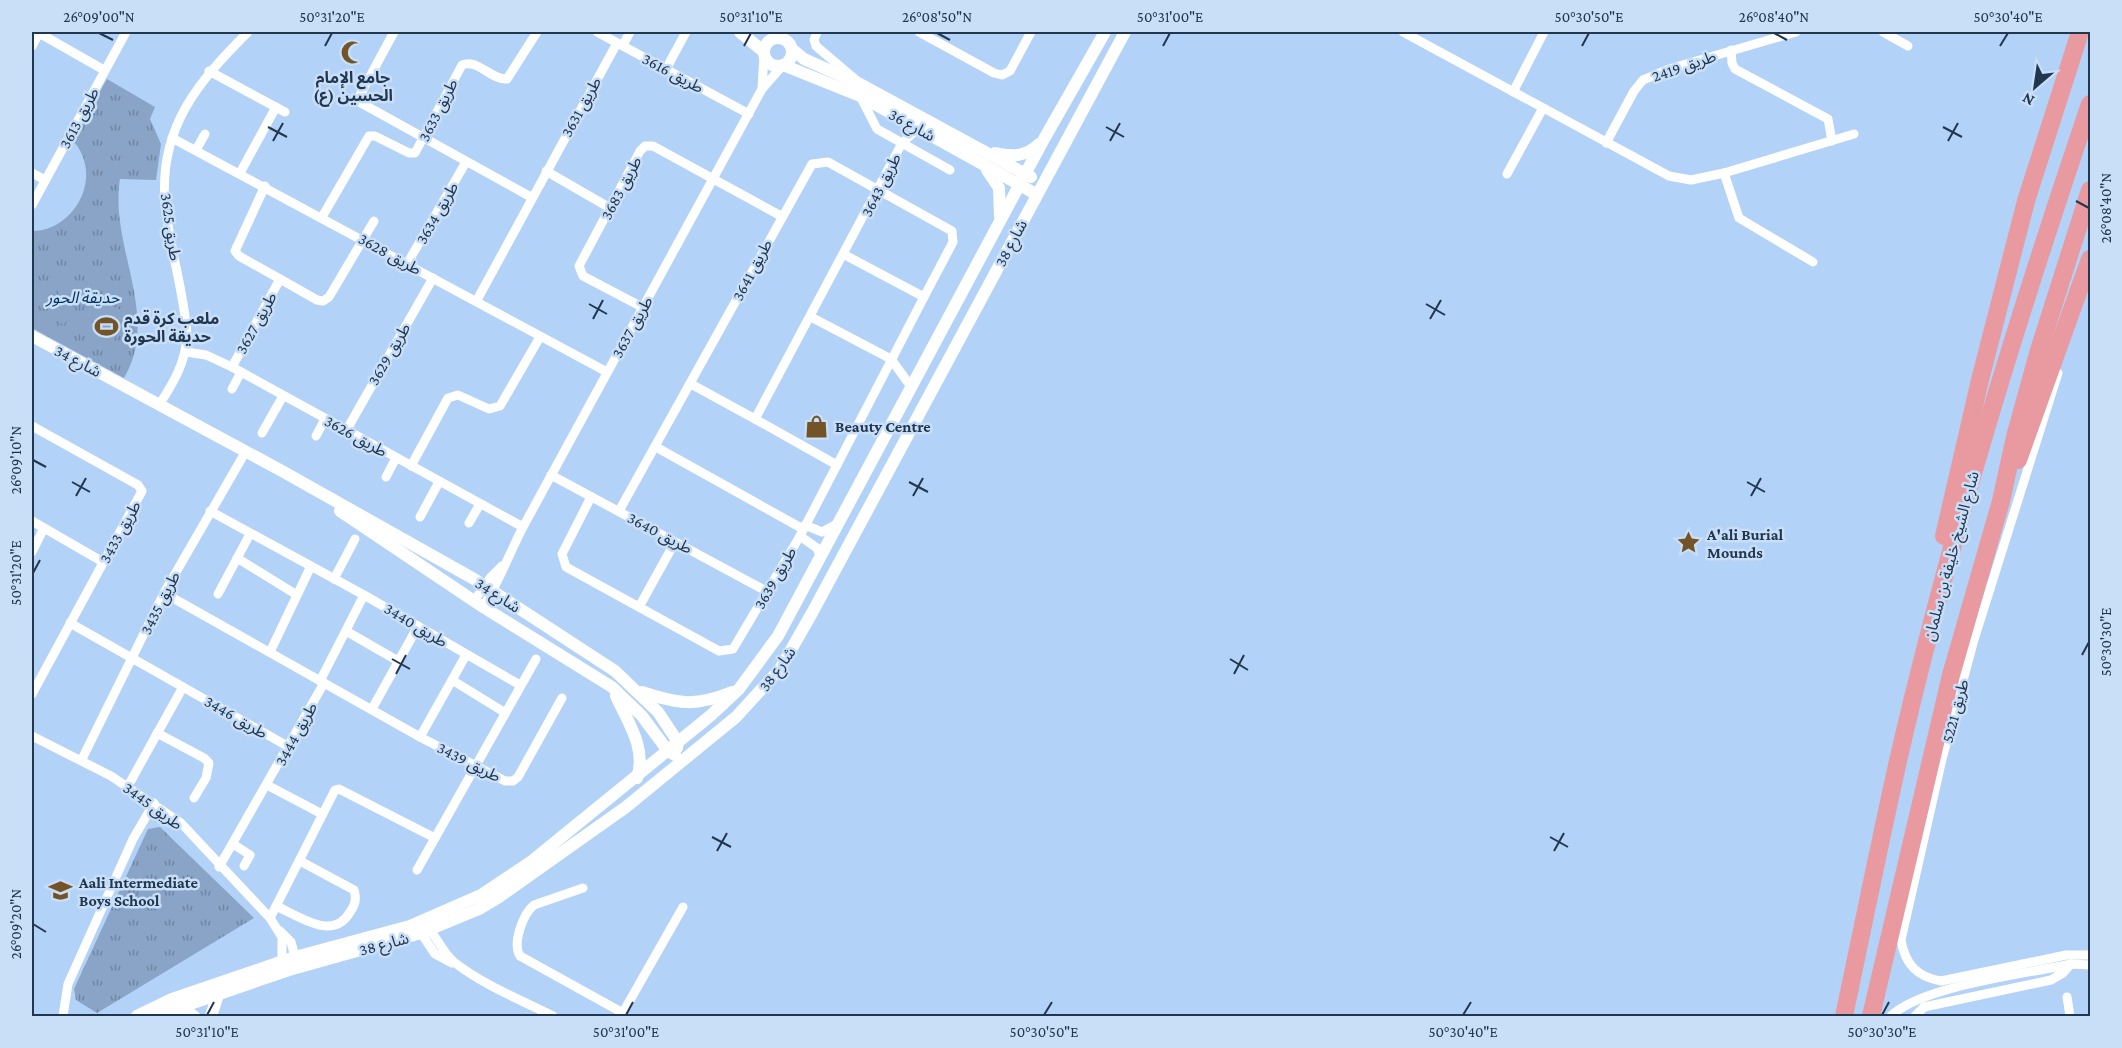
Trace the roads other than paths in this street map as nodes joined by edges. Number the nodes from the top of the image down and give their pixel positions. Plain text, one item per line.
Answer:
1 (39, 32) edge
2 (126, 32) edge
3 (248, 32) edge
4 (537, 32) edge
5 (597, 32) edge
6 (630, 32) edge
7 (686, 32) edge
8 (740, 32) edge
9 (817, 32) edge
10 (922, 32) edge
11 (1031, 32) edge
12 (1105, 32) edge
13 (1125, 32) edge
14 (1403, 32) edge
15 (1544, 32) edge
16 (1796, 32) edge
17 (1883, 32) edge
18 (2080, 32) edge
19 (390, 33) edge
20 (768, 35) edge
21 (620, 44) junction
22 (32, 46) edge
23 (1908, 46) dead end
24 (792, 49) junction
25 (1731, 50) junction
26 (764, 53) junction
27 (783, 65) junction
28 (666, 69) junction
29 (104, 70) junction
30 (209, 71) junction
31 (762, 89) junction
32 (860, 90) junction
33 (1513, 92) junction
34 (2091, 104) edge
35 (1543, 108) junction
36 (749, 114) junction
37 (919, 128) junction
38 (205, 134) dead end
39 (1854, 134) dead end
40 (172, 138) junction
41 (423, 138) junction
42 (1044, 139) junction
43 (1832, 141) junction
44 (902, 143) junction
45 (1606, 143) junction
46 (196, 150) junction
47 (980, 156) junction
48 (466, 162) junction
49 (950, 170) dead end
50 (546, 171) junction
51 (1724, 172) junction
52 (32, 173) edge
53 (240, 173) junction
54 (1507, 174) dead end
55 (714, 179) junction
56 (45, 180) junction
57 (1023, 180) junction
58 (265, 186) junction
59 (1039, 189) junction
60 (878, 190) junction
61 (2091, 190) edge
62 (531, 197) junction
63 (32, 205) edge
64 (610, 208) junction
65 (781, 216) junction
66 (322, 217) junction
67 (374, 221) dead end
68 (998, 226) junction
69 (364, 239) junction
70 (845, 255) junction
71 (2091, 259) edge
72 (1813, 262) dead end
73 (407, 264) junction
74 (433, 278) junction
75 (280, 279) junction
76 (2091, 281) edge
77 (924, 297) junction
78 (477, 300) junction
79 (642, 308) junction
80 (811, 317) junction
81 (32, 337) edge
82 (540, 337) junction
83 (186, 352) junction
84 (891, 359) junction
85 (232, 367) junction
86 (241, 372) junction
87 (607, 372) junction
88 (691, 384) junction
89 (912, 388) junction
90 (232, 389) dead end
91 (283, 396) junction
92 (159, 405) junction
93 (325, 419) junction
94 (755, 419) junction
95 (32, 426) edge
96 (346, 430) junction
97 (262, 433) dead end
98 (316, 436) dead end
99 (656, 447) junction
100 (246, 451) junction
101 (396, 458) junction
102 (837, 465) junction
103 (411, 466) junction
104 (282, 471) junction
105 (551, 475) junction
106 (386, 477) dead end
107 (439, 482) junction
108 (591, 496) junction
109 (2001, 501) junction
110 (480, 504) junction
111 (619, 511) junction
112 (210, 512) junction
113 (420, 517) dead end
114 (841, 520) junction
115 (32, 521) edge
116 (469, 523) dead end
117 (523, 527) junction
118 (44, 528) junction
119 (803, 530) junction
120 (250, 534) junction
121 (355, 539) dead end
122 (675, 542) junction
123 (32, 552) edge
124 (237, 558) junction
125 (821, 558) junction
126 (103, 562) junction
127 (311, 566) junction
128 (334, 579) junction
129 (489, 589) junction
130 (768, 592) junction
131 (165, 593) junction
132 (218, 594) dead end
133 (297, 595) junction
134 (364, 595) junction
135 (479, 604) junction
136 (639, 607) junction
137 (70, 623) junction
138 (418, 626) junction
139 (346, 631) junction
140 (270, 652) junction
141 (466, 655) junction
142 (132, 658) junction
143 (536, 659) dead end
144 (398, 661) junction
145 (452, 680) junction
146 (322, 682) junction
147 (520, 685) junction
148 (183, 687) junction
149 (612, 687) junction
150 (739, 689) junction
151 (639, 691) junction
152 (32, 694) edge
153 (562, 698) dead end
154 (372, 709) junction
155 (504, 712) junction
156 (157, 733) junction
157 (32, 736) edge
158 (420, 737) junction
159 (289, 747) junction
160 (674, 749) junction
161 (690, 754) junction
162 (82, 759) junction
163 (1898, 759) junction
164 (476, 765) junction
165 (637, 778) junction
166 (267, 785) junction
167 (128, 786) junction
168 (194, 798) dead end
169 (153, 803) junction
170 (626, 807) junction
171 (322, 814) junction
172 (435, 838) junction
173 (233, 844) junction
174 (300, 861) junction
175 (244, 866) dead end
176 (219, 867) junction
177 (417, 870) dead end
178 (583, 888) dead end
179 (276, 906) junction
180 (683, 907) dead end
181 (270, 918) junction
182 (422, 929) junction
183 (278, 930) junction
184 (2091, 955) edge
185 (296, 957) junction
186 (2071, 964) junction
187 (2091, 965) edge
188 (285, 966) junction
189 (219, 995) junction
190 (2067, 997) dead end
191 (179, 1005) edge
192 (622, 1015) edge
193 (156, 1016) edge
194 (548, 1016) edge
195 (63, 1017) edge
196 (137, 1017) edge
197 (196, 1017) edge
198 (211, 1017) edge
199 (1844, 1017) edge
200 (1870, 1017) edge
201 (1891, 1017) edge
202 (1915, 1017) edge
203 (2070, 1017) edge

1 - 22 street
1 - 29 street
2 - 29 street, طريق 3613
3 - 30 street, طريق 3625
4 - 41 street, طريق 3633
5 - 21 street, طريق 3616
6 - 21 street, طريق 3631
7 - 28 street
8 - 26 street
9 - 32 street
10 - 11 street
12 - 42 street, شارع 38
13 - 59 street, شارع 38
14 - 33 street
15 - 33 street
16 - 25 street, طريق 2419
17 - 23 street
18 - 163 highway
19 - 41 street, طريق 3634
20 - 24 street
20 - 26 street
21 - 28 street, طريق 3616
21 - 50 street, طريق 3631
24 - 27 street
24 - 32 street, شارع 36
25 - 43 street
25 - 45 street, طريق 2419
26 - 27 street
26 - 31 street, طريق 3637
27 - 31 street, طريق 3637
27 - 32 street, شارع 36
28 - 36 street, طريق 3616
29 - 56 street, طريق 3613
30 - 40 street, طريق 3625
30 - 53 street
31 - 36 street, طريق 3637
32 - 37 street, شارع 36
32 - 44 street, طريق 3643
32 - 47 street, شارع 36
33 - 35 street
34 - 163 highway, شارع الشيخ خليفة بن سلمان
35 - 45 street
35 - 54 street
36 - 55 street, طريق 3637
37 - 44 street
37 - 47 street, شارع 36
38 - 46 street
39 - 43 street
40 - 46 street, طريق 3628
40 - 83 street, طريق 3625
41 - 48 street, طريق 3634
41 - 66 street, طريق 3633
42 - 47 street
42 - 57 street, شارع 38
43 - 51 street
44 - 49 street
44 - 60 street, طريق 3643
45 - 51 street
46 - 53 street, طريق 3628
47 - 57 street, شارع 36
47 - 68 street
48 - 62 street, طريق 3634
48 - 73 street, طريق 3634
50 - 62 street, طريق 3631
50 - 64 street
51 - 72 street
52 - 56 street
53 - 58 street, طريق 3628
55 - 64 street, طريق 3683
55 - 65 street, طريق 3683
55 - 79 street, طريق 3637
56 - 63 street, طريق 3613
57 - 59 street, شارع 36
57 - 68 street, شارع 38
58 - 66 street, طريق 3628
58 - 75 street, طريق 3627
59 - 161 street, شارع 38
60 - 65 street, طريق 3641
60 - 70 street, طريق 3643
60 - 77 street, طريق 3641
61 - 109 highway, شارع الشيخ خليفة بن سلمان
62 - 78 street, طريق 3631
64 - 79 street, طريق 3683
65 - 88 street, طريق 3641
66 - 69 street, طريق 3628
67 - 69 street
68 - 89 street, شارع 38
69 - 73 street, طريق 3628
69 - 75 street, طريق 3627
70 - 77 street
70 - 80 street, طريق 3643
71 - 109 highway
73 - 74 street, طريق 3628
74 - 78 street, طريق 3628
74 - 96 street, طريق 3629
75 - 85 street, طريق 3627
76 - 184 street, طريق 5221
77 - 84 street
78 - 82 street, طريق 3628
79 - 87 street, طريق 3637
80 - 84 street
80 - 94 street, طريق 3643
81 - 92 street, شارع 34
82 - 87 street, طريق 3628
82 - 103 street
83 - 85 street, طريق 3626
83 - 92 street, طريق 3625
84 - 89 street
84 - 102 street
85 - 86 street, طريق 3626
86 - 90 street
86 - 91 street, طريق 3626
87 - 105 street, طريق 3637
88 - 94 street
88 - 99 street, طريق 3641
89 - 114 street, شارع 38
91 - 93 street, طريق 3626
91 - 97 street
92 - 100 street, شارع 34
93 - 96 street, طريق 3626
93 - 98 street
94 - 102 street
95 - 126 street, طريق 3433
96 - 101 street, طريق 3626
99 - 111 street, طريق 3641
99 - 119 street, طريق 3639
100 - 104 street, شارع 34
100 - 112 street, طريق 3435
101 - 103 street, طريق 3626
101 - 106 street
102 - 119 street
103 - 107 street, طريق 3626
104 - 129 street, شارع 34
104 - 135 street, شارع 34
105 - 108 street, طريق 3640
105 - 117 street, طريق 3637
107 - 110 street, طريق 3626
107 - 113 street
108 - 111 street, طريق 3640
108 - 136 street, طريق 3639
109 - 200 highway, شارع الشيخ خليفة بن سلمان
110 - 116 street
110 - 117 street, طريق 3626
111 - 122 street, طريق 3640
112 - 120 street, طريق 3440
112 - 131 street, طريق 3435
114 - 119 street
114 - 125 street, شارع 38
115 - 118 street
117 - 129 street, طريق 3637
118 - 123 street
118 - 126 street
119 - 125 street
119 - 130 street, طريق 3639
120 - 124 street
120 - 127 street, طريق 3440
121 - 128 street
122 - 130 street, طريق 3640
122 - 136 street
124 - 132 street
124 - 133 street
125 - 150 street, شارع 38
126 - 137 street, طريق 3433
127 - 128 street, طريق 3440
127 - 133 street
128 - 134 street, طريق 3440
129 - 135 street, طريق 3637
129 - 151 street, شارع 34
130 - 136 street, طريق 3639
131 - 140 street, طريق 3439
131 - 142 street, طريق 3435
133 - 140 street
134 - 138 street, طريق 3440
134 - 139 street, طريق 3444
135 - 149 street, شارع 34
137 - 142 street
137 - 152 street, طريق 3433
138 - 141 street, طريق 3440
138 - 144 street
139 - 144 street
139 - 146 street, طريق 3444
140 - 146 street, طريق 3439
141 - 145 street
141 - 147 street, طريق 3440
142 - 148 street, طريق 3446
142 - 162 street, طريق 3435
143 - 147 street
144 - 154 street
145 - 155 street
145 - 158 street
146 - 154 street, طريق 3439
146 - 159 street, طريق 3444
147 - 155 street
148 - 156 street
148 - 159 street, طريق 3446
149 - 160 street, شارع 34
149 - 165 street
150 - 151 street
150 - 160 street, شارع 38
151 - 160 street, شارع 34
153 - 164 street, طريق 3439
154 - 158 street, طريق 3439
155 - 164 street
156 - 167 street
156 - 168 street
157 - 162 street, طريق 3445
158 - 164 street, طريق 3439
159 - 166 street, طريق 3444
160 - 161 street
160 - 165 street, شارع 38
160 - 170 street
161 - 170 street, شارع 38
162 - 167 street, طريق 3445
163 - 199 highway, شارع الشيخ خليفة بن سلمان
164 - 172 street
165 - 182 street, شارع 38
166 - 171 street, طريق 3444
166 - 173 street, طريق 3444
167 - 169 street, طريق 3445
169 - 176 street, طريق 3445
169 - 195 street
170 - 182 street, شارع 38
171 - 172 street
171 - 174 street
172 - 177 street
173 - 175 street
173 - 176 street, طريق 3444
174 - 179 street
174 - 179 street
176 - 181 street, طريق 3445
178 - 192 street
179 - 181 street
180 - 192 street
181 - 183 street, طريق 3445
182 - 185 street, شارع 38
182 - 188 street, شارع 38
182 - 194 street
183 - 185 street, طريق 3445
183 - 188 street
185 - 188 street
186 - 187 street
186 - 201 street
186 - 202 street
188 - 189 street, شارع 38
188 - 191 street, شارع 38
189 - 191 street, شارع 38
189 - 198 street
190 - 203 street
191 - 193 street, شارع 38
191 - 196 street, شارع 38
191 - 197 street

